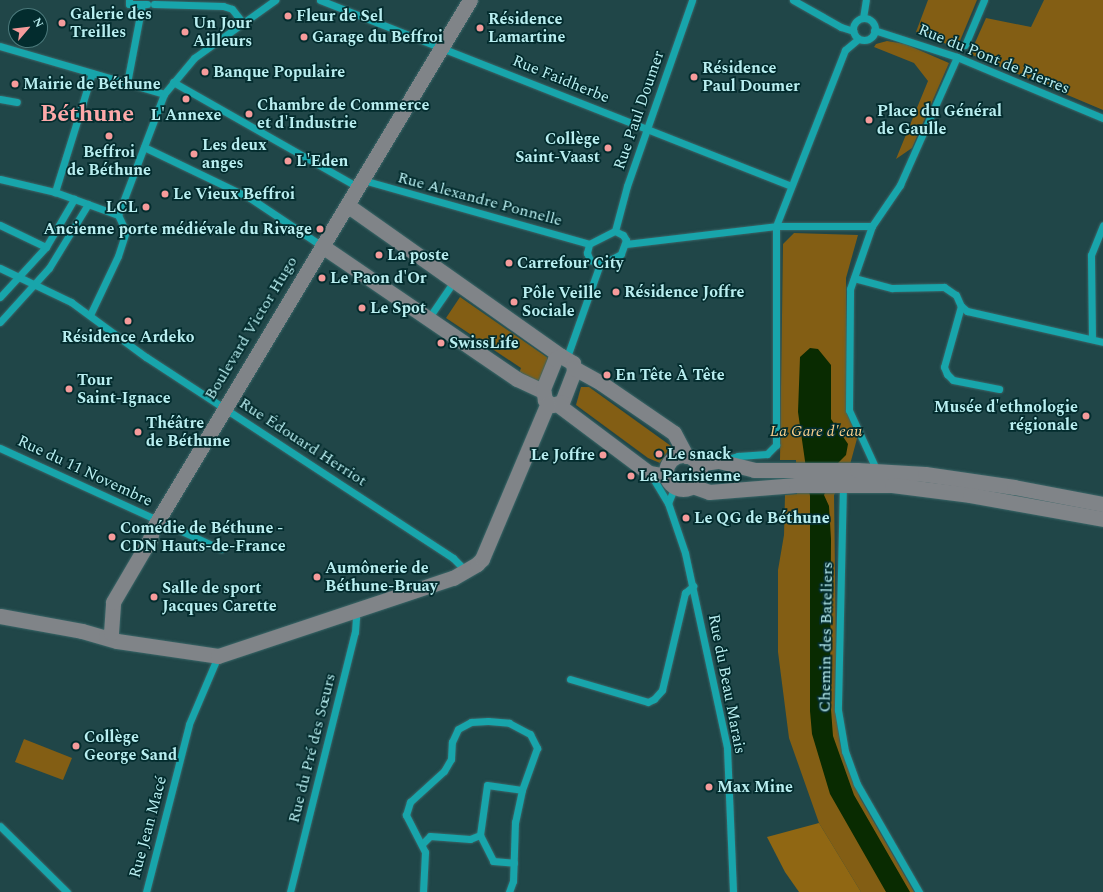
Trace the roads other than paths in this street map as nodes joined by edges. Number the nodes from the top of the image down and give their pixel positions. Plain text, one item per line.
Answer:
1 (129, 0) edge
2 (275, 0) edge
3 (320, 0) edge
4 (470, 0) edge
5 (692, 0) edge
6 (793, 0) edge
7 (866, 0) edge
8 (984, 0) edge
9 (154, 2) edge
10 (142, 4) junction
11 (863, 18) junction
12 (243, 23) junction
13 (874, 30) junction
14 (853, 31) junction
15 (858, 39) junction
16 (965, 45) dead end
17 (0, 46) edge
18 (441, 46) junction
19 (957, 57) junction
20 (92, 73) junction
21 (173, 82) junction
22 (127, 83) junction
23 (164, 94) junction
24 (0, 99) edge
25 (17, 102) dead end
26 (1103, 118) edge
27 (647, 128) junction
28 (144, 147) junction
29 (0, 179) edge
30 (360, 183) junction
31 (791, 186) junction
32 (55, 192) junction
33 (74, 199) junction
34 (88, 204) junction
35 (347, 205) junction
36 (118, 215) junction
37 (0, 225) edge
38 (776, 226) junction
39 (872, 226) junction
40 (1103, 226) edge
41 (615, 231) junction
42 (589, 244) junction
43 (626, 244) junction
44 (322, 246) junction
45 (46, 247) junction
46 (600, 264) junction
47 (0, 268) edge
48 (19, 277) junction
49 (854, 278) junction
50 (454, 281) junction
51 (34, 285) junction
52 (0, 298) edge
53 (960, 306) junction
54 (90, 315) junction
55 (428, 319) junction
56 (0, 322) edge
57 (1092, 339) junction
58 (1103, 342) edge
59 (567, 360) junction
60 (999, 389) dead end
61 (549, 399) junction
62 (224, 407) junction
63 (0, 448) edge
64 (692, 460) junction
65 (719, 461) junction
66 (877, 470) junction
67 (651, 475) junction
68 (796, 478) junction
69 (671, 481) junction
70 (839, 484) junction
71 (692, 486) junction
72 (668, 503) junction
73 (1103, 504) edge
74 (1103, 519) edge
75 (155, 525) junction
76 (221, 549) dead end
77 (466, 571) junction
78 (693, 586) junction
79 (351, 612) junction
80 (0, 616) edge
81 (106, 630) junction
82 (218, 656) junction
83 (570, 679) dead end
84 (522, 790) junction
85 (0, 826) edge
86 (480, 835) junction
87 (422, 844) junction
88 (514, 863) junction
89 (67, 892) edge
90 (146, 892) edge
91 (290, 892) edge
92 (423, 892) edge
93 (509, 892) edge
94 (734, 892) edge
95 (919, 892) edge

1 - 10 street
2 - 12 street
3 - 18 street, Rue Faidherbe
4 - 18 main road, Boulevard Victor Hugo
5 - 27 street, Rue Paul Doumer
6 - 14 street
7 - 11 street
8 - 16 street
9 - 10 street
9 - 12 street
10 - 22 street
11 - 13 street
11 - 14 street
12 - 21 street
13 - 15 street
13 - 19 street, Rue du Pont de Pierres
14 - 15 street
15 - 31 street
17 - 20 street
18 - 27 street, Rue Faidherbe
18 - 30 main road, Boulevard Victor Hugo
19 - 26 street, Rue du Pont de Pierres
19 - 39 street
20 - 22 street
20 - 32 street
21 - 23 street
21 - 30 street, Rue Alexandre Ponnelle
22 - 23 street
23 - 28 street
24 - 25 street
27 - 31 street, Rue Faidherbe
27 - 41 street, Rue Paul Doumer
28 - 36 street
28 - 44 street
29 - 32 street
30 - 35 main road, Boulevard Victor Hugo
30 - 42 street, Rue Alexandre Ponnelle
31 - 38 street
32 - 33 street
33 - 34 street
33 - 45 street
34 - 36 street
34 - 51 street
35 - 44 main road, Boulevard Victor Hugo
35 - 50 main road
36 - 54 street
37 - 45 street
38 - 39 street
38 - 43 street
38 - 65 street
39 - 49 street
40 - 57 street
41 - 42 street
41 - 43 street
42 - 46 street
43 - 46 street
44 - 55 main road
44 - 62 main road, Boulevard Victor Hugo
45 - 48 street
46 - 59 street
47 - 48 street, Rue Édouard Herriot
48 - 51 street, Rue Édouard Herriot
48 - 52 street
49 - 53 street
49 - 66 street
50 - 55 street
50 - 59 main road
51 - 54 street, Rue Édouard Herriot
51 - 56 street
53 - 57 street
53 - 60 street
54 - 62 street, Rue Édouard Herriot
55 - 61 main road
57 - 58 street
59 - 61 main road
59 - 61 main road
59 - 64 main road
61 - 67 main road
61 - 77 main road
62 - 75 main road, Boulevard Victor Hugo
62 - 77 street, Rue Édouard Herriot
63 - 75 street, Rue du 11 Novembre
64 - 65 main road
64 - 69 main road
64 - 71 main road
65 - 68 main road
66 - 68 main road
66 - 73 main road
67 - 69 main road
67 - 72 street, Rue du Beau Marais
68 - 70 main road
68 - 71 main road
69 - 71 main road
69 - 72 street
70 - 74 main road
70 - 95 street, Chemin des Bateliers
72 - 78 street, Rue du Beau Marais
75 - 76 street, Rue du 11 Novembre
75 - 81 main road, Boulevard Victor Hugo
77 - 79 main road
78 - 83 street
78 - 94 street, Rue du Beau Marais
79 - 82 main road
79 - 91 street, Rue du Pré des Sœurs
80 - 81 main road
81 - 82 main road
82 - 90 street, Rue Jean Macé
84 - 86 street
84 - 87 street
84 - 88 street
85 - 89 street
86 - 87 street
86 - 88 street
87 - 92 street
88 - 93 street

